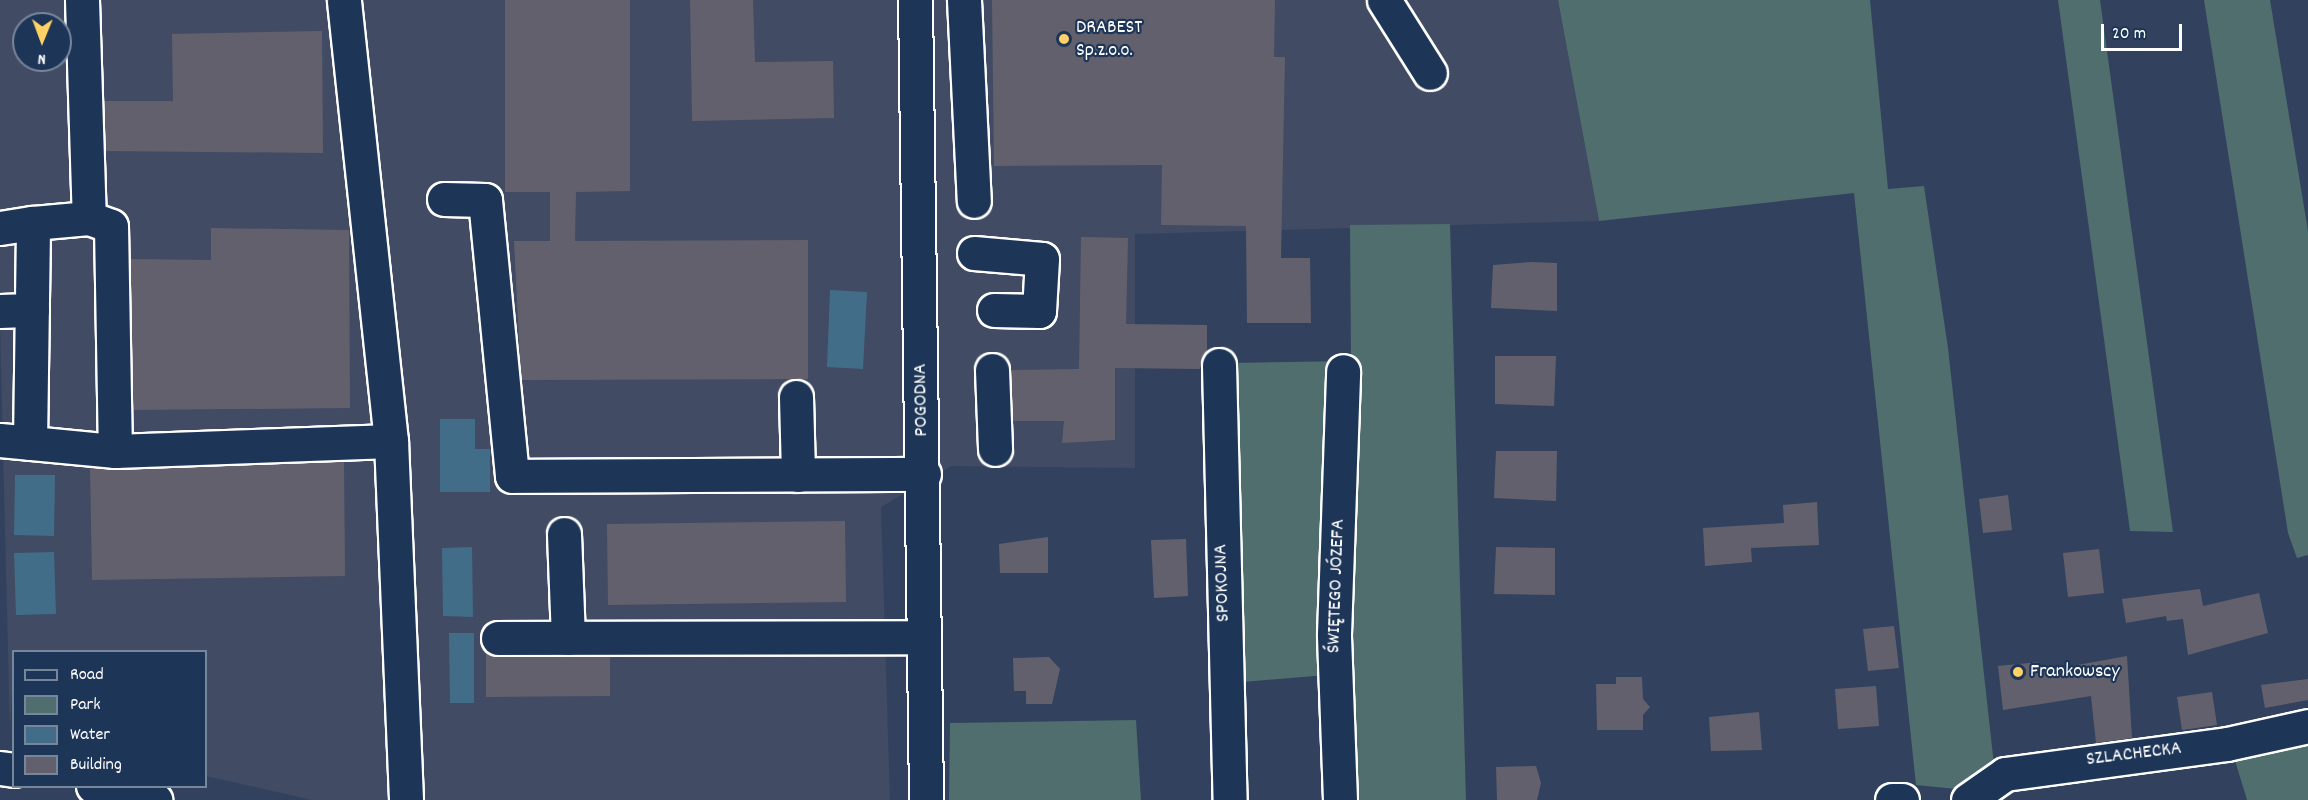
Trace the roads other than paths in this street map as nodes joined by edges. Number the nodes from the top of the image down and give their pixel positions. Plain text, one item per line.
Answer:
1 (82, 0) edge
2 (344, 0) edge
3 (915, 0) edge
4 (964, 0) edge
5 (1384, 0) edge
6 (1430, 73) dead end
7 (444, 198) dead end
8 (974, 201) dead end
9 (89, 218) junction
10 (33, 224) junction
11 (0, 228) edge
12 (974, 254) dead end
13 (16, 310) edge
14 (994, 310) dead end
15 (1219, 365) dead end
16 (992, 370) dead end
17 (1343, 371) dead end
18 (796, 397) dead end
19 (391, 441) junction
20 (15, 442) edge
21 (995, 449) dead end
22 (115, 451) junction
23 (924, 474) junction
24 (798, 475) junction
25 (564, 534) dead end
26 (924, 637) junction
27 (498, 638) dead end
28 (568, 638) junction
29 (2308, 726) edge
30 (102, 788) edge
31 (155, 800) edge
32 (406, 800) edge
33 (926, 800) edge
34 (1230, 800) edge
35 (1340, 800) edge
36 (1892, 800) edge
37 (1902, 800) edge
38 (1968, 800) edge

1 - 9 street
2 - 19 street
3 - 23 street, POGODNA
4 - 8 street
5 - 6 street
7 - 24 street
9 - 10 street
9 - 22 street
10 - 11 street
10 - 13 street
12 - 14 street
13 - 20 street
15 - 34 street, SPOKOJNA
16 - 21 street
17 - 35 street, ŚWIĘTEGO JÓZEFA
18 - 24 street
19 - 22 street
19 - 32 street
20 - 22 street
23 - 24 street
23 - 26 street, POGODNA
25 - 28 street
26 - 28 street
26 - 33 street, POGODNA
27 - 28 street
29 - 38 street, SZLACHECKA
30 - 31 street
36 - 37 street

